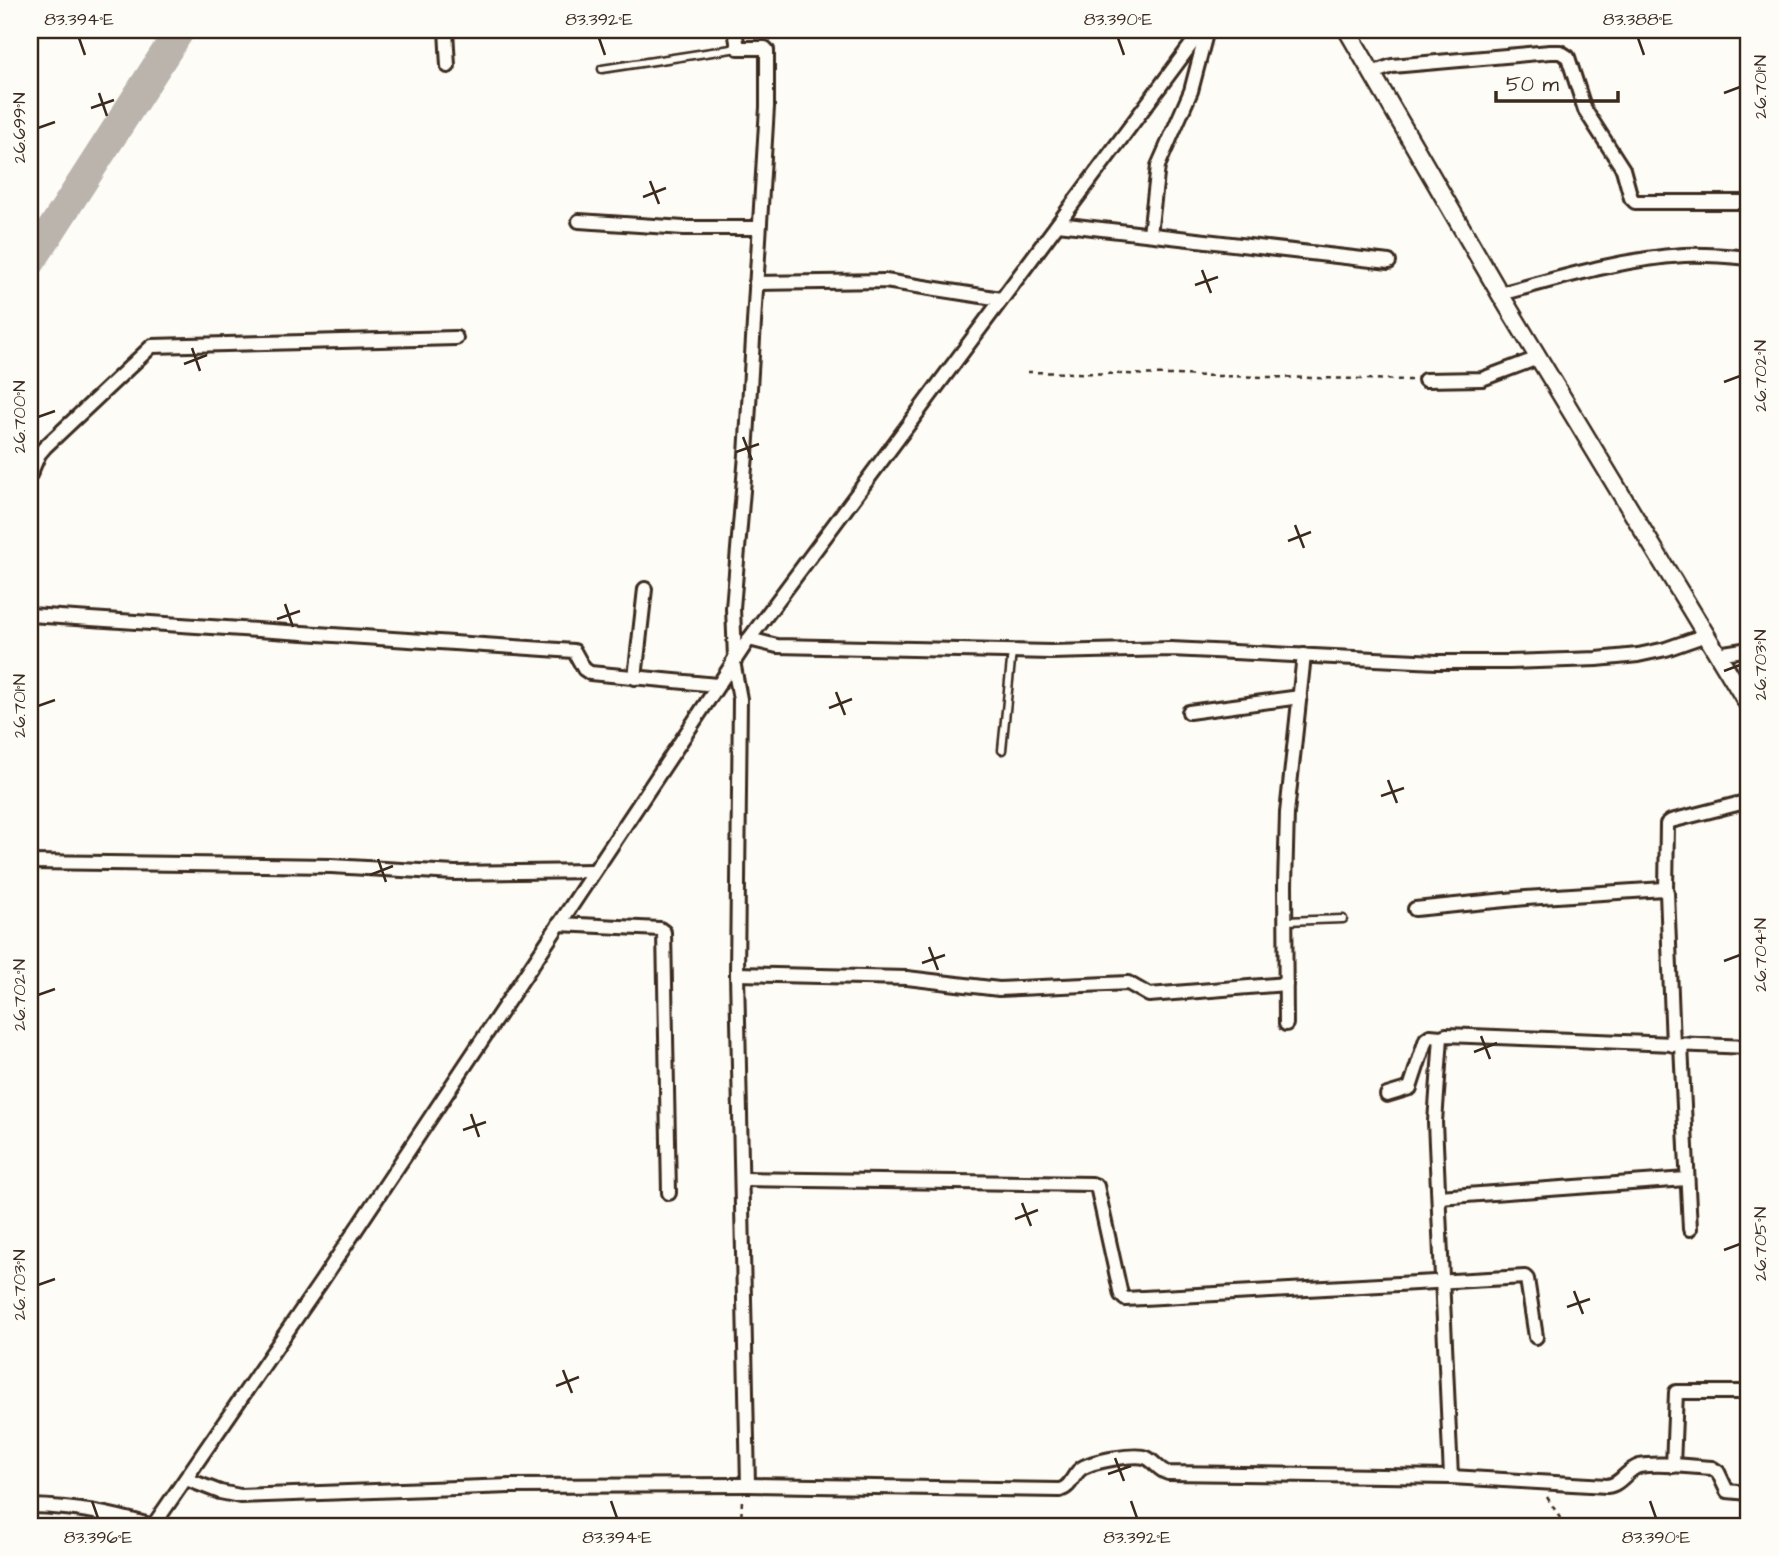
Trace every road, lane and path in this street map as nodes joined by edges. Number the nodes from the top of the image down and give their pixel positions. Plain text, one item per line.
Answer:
1 (446, 30) edge
2 (735, 30) edge
3 (1202, 30) edge
4 (1207, 30) edge
5 (1347, 30) edge
6 (738, 48) junction
7 (448, 66) dead end
8 (602, 69) dead end
9 (1372, 73) junction
10 (1749, 202) edge
11 (579, 221) dead end
12 (1058, 224) junction
13 (759, 228) junction
14 (1150, 234) junction
15 (1749, 258) edge
16 (1389, 262) dead end
17 (756, 283) junction
18 (1500, 294) junction
19 (1001, 299) junction
20 (456, 338) dead end
21 (1538, 358) junction
22 (1027, 372) dead end
23 (1425, 380) joint
24 (30, 475) edge
25 (645, 589) dead end
26 (30, 615) edge
27 (1706, 635) junction
28 (749, 639) junction
29 (1749, 649) edge
30 (1012, 651) junction
31 (1718, 654) junction
32 (1304, 655) junction
33 (734, 660) junction
34 (635, 678) junction
35 (716, 685) junction
36 (1300, 697) junction
37 (1749, 706) edge
38 (1189, 712) dead end
39 (1002, 750) dead end
40 (1749, 801) edge
41 (30, 862) edge
42 (594, 872) junction
43 (1666, 890) junction
44 (1415, 909) dead end
45 (1343, 919) dead end
46 (1285, 921) junction
47 (559, 924) junction
48 (737, 974) junction
49 (1286, 984) junction
50 (1286, 1024) dead end
51 (1441, 1037) junction
52 (1677, 1045) junction
53 (1749, 1047) edge
54 (1387, 1095) dead end
55 (742, 1179) junction
56 (1686, 1179) junction
57 (669, 1193) dead end
58 (1439, 1197) junction
59 (1690, 1229) dead end
60 (1442, 1281) junction
61 (1536, 1337) dead end
62 (1749, 1392) edge
63 (1673, 1466) junction
64 (1451, 1476) junction
65 (186, 1479) junction
66 (1539, 1482) junction
67 (745, 1485) junction
68 (1749, 1493) edge
69 (30, 1506) edge
70 (153, 1526) edge
71 (741, 1526) edge
72 (1565, 1526) edge

1 - 7 street
2 - 6 street
3 - 12 street
4 - 14 street
5 - 9 street
6 - 8 lane
6 - 13 street
9 - 10 street
9 - 18 street
11 - 13 street
12 - 14 street
12 - 19 street
13 - 17 street
14 - 16 street
15 - 18 street
17 - 19 street
17 - 33 street
18 - 21 street
19 - 28 street
20 - 24 street
21 - 23 street
21 - 27 street
22 - 23 path
25 - 34 street
26 - 34 street
27 - 31 street
27 - 32 street
28 - 30 street
28 - 33 street
29 - 31 street
30 - 32 street
30 - 39 lane
31 - 37 street
32 - 36 street
33 - 35 street
33 - 48 street
34 - 35 street
35 - 42 street
36 - 38 street
36 - 46 street
40 - 43 street
41 - 42 street
42 - 47 street
43 - 44 street
43 - 52 street
45 - 46 lane
46 - 49 street
47 - 57 street
47 - 65 street
48 - 49 street
48 - 55 street
49 - 50 street
51 - 52 street
51 - 54 street
51 - 58 street
52 - 53 street
52 - 56 street
55 - 60 street
55 - 67 street
56 - 58 street
56 - 59 street
58 - 60 street
60 - 61 street
60 - 64 street
62 - 63 street
63 - 66 street
63 - 68 street
64 - 66 street
64 - 67 street
65 - 67 street
65 - 70 street
66 - 72 path
67 - 71 path
69 - 70 street

